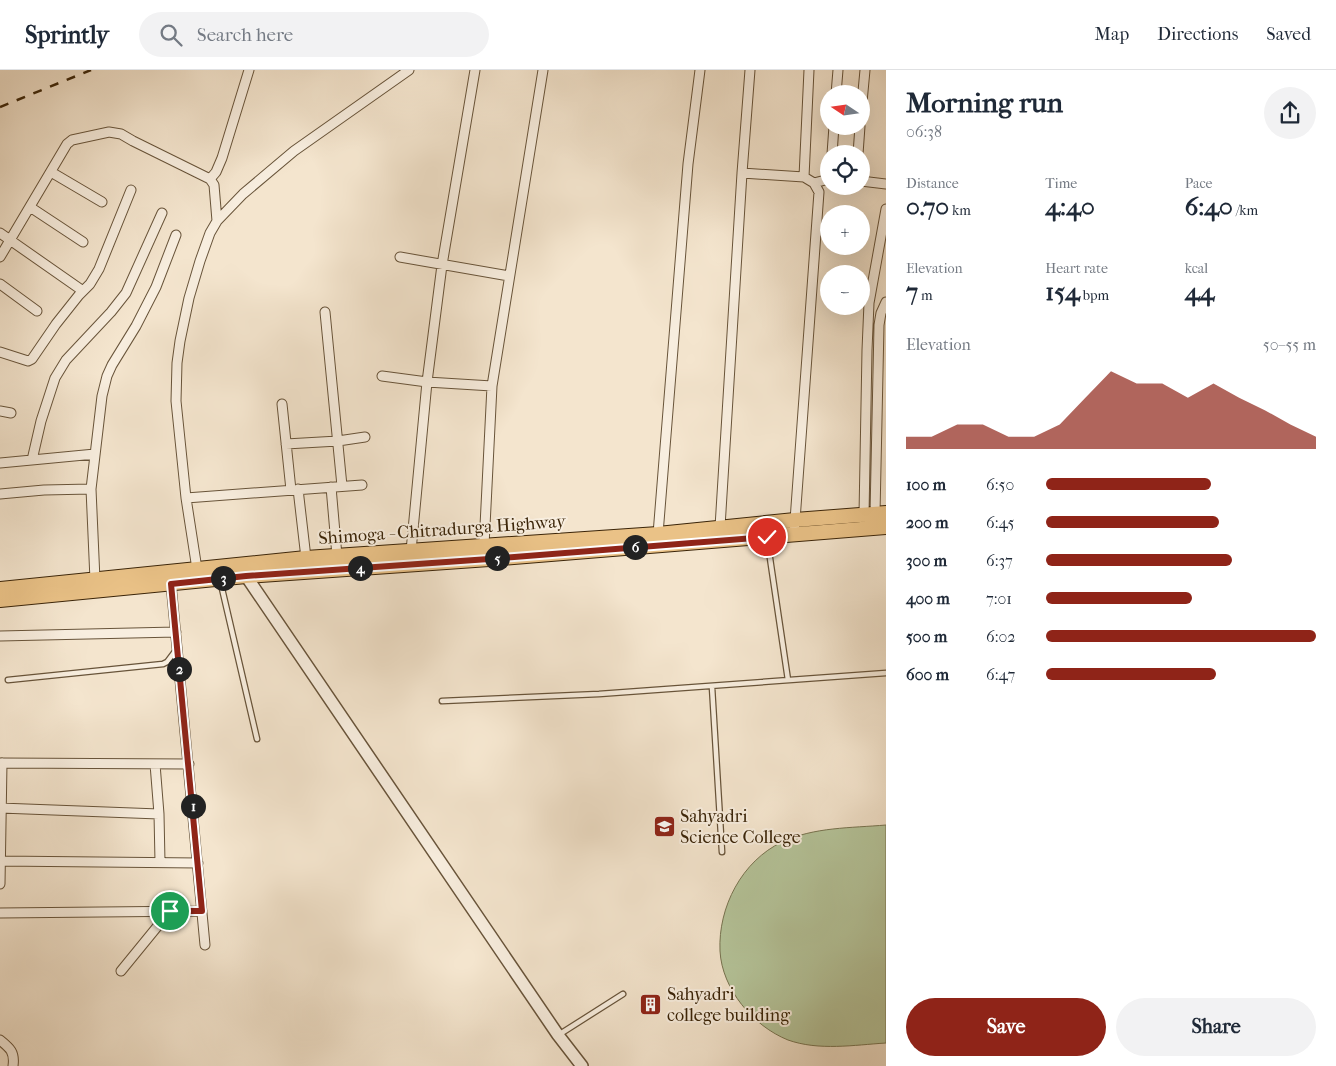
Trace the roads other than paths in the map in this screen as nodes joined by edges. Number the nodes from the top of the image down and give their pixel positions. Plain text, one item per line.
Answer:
1 (249, 70) edge
2 (409, 70) edge
3 (475, 70) edge
4 (543, 70) edge
5 (700, 70) edge
6 (750, 70) edge
7 (809, 70) edge
8 (838, 70) edge
9 (865, 70) edge
10 (837, 85) edge
11 (864, 85) edge
12 (51, 172) junction
13 (742, 173) junction
14 (804, 177) junction
15 (210, 179) junction
16 (820, 181) edge
17 (870, 182) edge
18 (814, 183) junction
19 (886, 184) edge
20 (131, 190) dead end
21 (102, 202) dead end
22 (30, 207) junction
23 (886, 209) edge
24 (162, 213) dead end
25 (217, 221) junction
26 (0, 233) edge
27 (176, 234) dead end
28 (10, 241) junction
29 (83, 242) dead end
30 (0, 257) edge
31 (400, 257) dead end
32 (442, 265) junction
33 (509, 276) junction
34 (0, 284) edge
35 (83, 291) junction
36 (886, 302) edge
37 (37, 311) dead end
38 (325, 312) dead end
39 (0, 352) edge
40 (382, 376) dead end
41 (427, 382) junction
42 (492, 386) junction
43 (282, 404) dead end
44 (0, 411) edge
45 (11, 413) dead end
46 (365, 438) dead end
47 (338, 441) junction
48 (286, 444) junction
49 (94, 454) junction
50 (32, 460) junction
51 (0, 463) edge
52 (362, 485) dead end
53 (342, 486) junction
54 (330, 487) junction
55 (91, 489) junction
56 (295, 490) junction
57 (0, 494) edge
58 (186, 498) junction
59 (875, 514) edge
60 (795, 520) junction
61 (720, 527) junction
62 (886, 527) edge
63 (658, 534) junction
64 (794, 534) junction
65 (767, 537) junction
66 (484, 546) junction
67 (412, 551) junction
68 (337, 556) junction
69 (306, 558) junction
70 (197, 569) junction
71 (242, 570) junction
72 (220, 579) junction
73 (95, 580) junction
74 (171, 584) junction
75 (0, 589) edge
76 (0, 600) edge
77 (176, 632) junction
78 (0, 636) edge
79 (177, 649) junction
80 (886, 673) edge
81 (8, 680) dead end
82 (788, 680) junction
83 (712, 686) junction
84 (442, 700) dead end
85 (257, 740) dead end
86 (1, 763) edge
87 (155, 764) junction
88 (189, 764) junction
89 (1, 808) edge
90 (160, 814) junction
91 (722, 852) dead end
92 (0, 861) edge
93 (160, 862) junction
94 (198, 863) junction
95 (0, 884) edge
96 (170, 911) junction
97 (202, 911) junction
98 (0, 913) edge
99 (205, 945) dead end
100 (121, 971) dead end
101 (623, 994) dead end
102 (558, 1035) junction
103 (0, 1040) edge
104 (13, 1066) edge
105 (582, 1066) edge

1 - 15 street
2 - 25 street
3 - 32 street
4 - 33 street
5 - 63 street
6 - 13 street
7 - 14 street
8 - 10 street
9 - 11 street
12 - 15 street
12 - 21 street
12 - 22 street
13 - 14 street
13 - 61 street
14 - 18 street
15 - 25 street
16 - 18 street
17 - 19 street
18 - 60 street
20 - 35 street
22 - 28 street
22 - 29 street
23 - 59 street
24 - 50 street
25 - 58 street
26 - 28 street
27 - 49 street
28 - 30 street
28 - 35 street
31 - 32 street
32 - 33 street
32 - 41 street
33 - 42 street
34 - 37 street
35 - 39 street
36 - 59 street
38 - 47 street
40 - 41 street
41 - 42 street
41 - 67 street
42 - 66 street
43 - 48 street
44 - 45 street
46 - 47 street
47 - 48 street
47 - 53 street
48 - 56 street
49 - 50 street
49 - 55 street
50 - 51 street
52 - 53 street
53 - 54 street
54 - 56 street
54 - 68 street
55 - 57 street
55 - 73 street
56 - 58 street
56 - 69 street
58 - 70 street
59 - 60 main road, Shimoga - Chitradurga Highway
60 - 61 main road, Shimoga - Chitradurga Highway
60 - 64 street
61 - 63 main road, Shimoga - Chitradurga Highway
62 - 64 main road, Shimoga - Chitradurga Highway
63 - 66 main road, Shimoga - Chitradurga Highway
64 - 65 main road, Shimoga - Chitradurga Highway
65 - 71 main road, Shimoga - Chitradurga Highway
65 - 82 lane
66 - 67 main road, Shimoga - Chitradurga Highway
67 - 68 main road, Shimoga - Chitradurga Highway
68 - 69 main road, Shimoga - Chitradurga Highway
69 - 71 main road, Shimoga - Chitradurga Highway
70 - 71 main road, Shimoga - Chitradurga Highway
70 - 73 main road, Shimoga - Chitradurga Highway
71 - 72 main road, Shimoga - Chitradurga Highway
71 - 102 street
72 - 74 main road, Shimoga - Chitradurga Highway
72 - 85 lane
73 - 75 main road, Shimoga - Chitradurga Highway
74 - 76 main road, Shimoga - Chitradurga Highway
74 - 77 street
77 - 78 street
77 - 79 street
79 - 81 lane
79 - 88 street
80 - 82 lane
82 - 83 lane
83 - 84 lane
83 - 91 lane
86 - 87 street
86 - 89 street
87 - 88 street
87 - 90 street
88 - 94 street
89 - 90 street
89 - 92 street
90 - 93 street
92 - 93 street
92 - 95 street
93 - 94 street
94 - 97 street
96 - 97 street
96 - 98 street
96 - 100 street
97 - 99 street
101 - 102 lane
102 - 105 street
103 - 104 street

